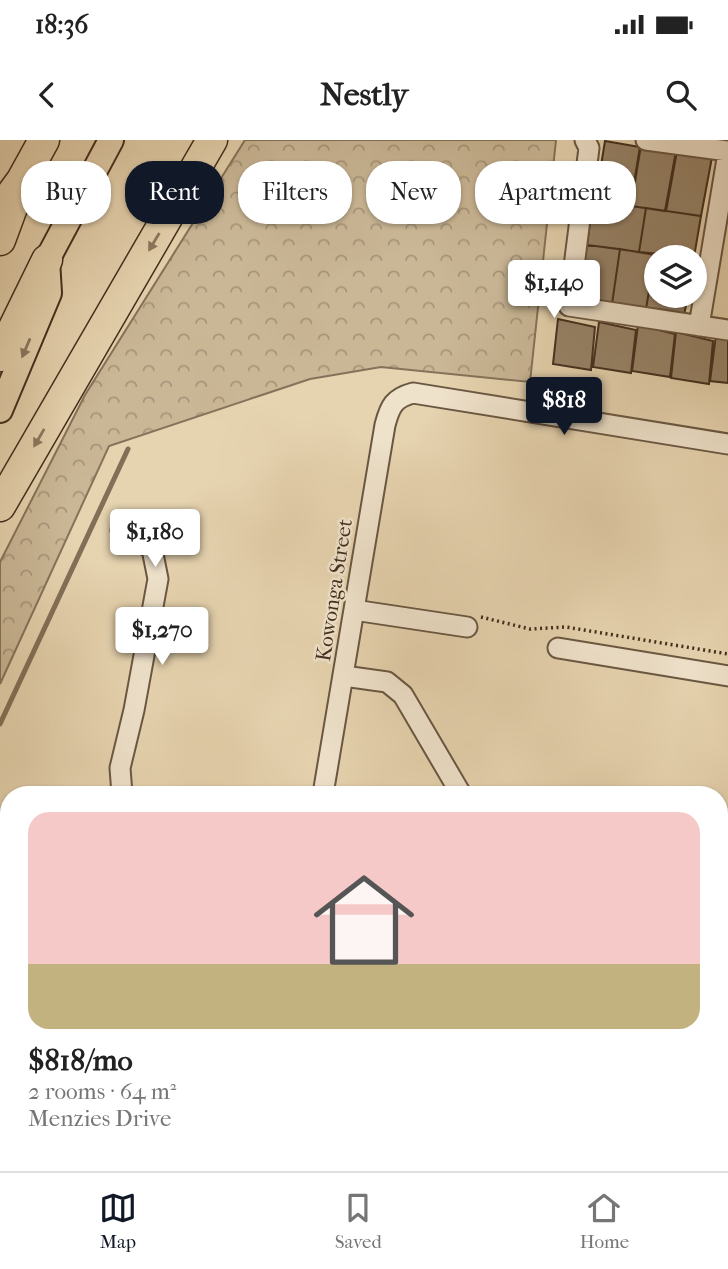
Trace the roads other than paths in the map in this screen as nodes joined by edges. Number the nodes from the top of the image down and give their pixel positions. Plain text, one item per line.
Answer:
1 (44, 140) edge
2 (111, 140) edge
3 (212, 140) edge
4 (585, 140) edge
5 (646, 140) edge
6 (728, 152) edge
7 (32, 161) edge
8 (21, 181) edge
9 (21, 183) edge
10 (0, 210) edge
11 (0, 240) edge
12 (47, 260) junction
13 (699, 326) junction
14 (728, 330) edge
15 (0, 356) edge
16 (0, 410) edge
17 (728, 444) edge
18 (0, 506) edge
19 (170, 522) dead end
20 (121, 530) dead end
21 (152, 549) junction
22 (354, 610) junction
23 (467, 627) dead end
24 (558, 648) dead end
25 (344, 676) junction
26 (728, 676) edge
27 (121, 786) edge
28 (325, 786) edge
29 (456, 786) edge

1 - 7 highway
2 - 12 main road
3 -> 18 highway
4 - 13 street
5 - 6 street
6 - 13 street
8 - 10 highway
9 - 11 highway
12 - 15 highway
12 -> 16 main road
13 - 14 street
17 - 22 street, Kowonga Street
19 - 21 street
20 - 21 street
21 - 27 street
22 - 23 street
22 - 25 street, Kowonga Street
24 - 26 street
25 - 28 street, Kowonga Street
25 - 29 street

